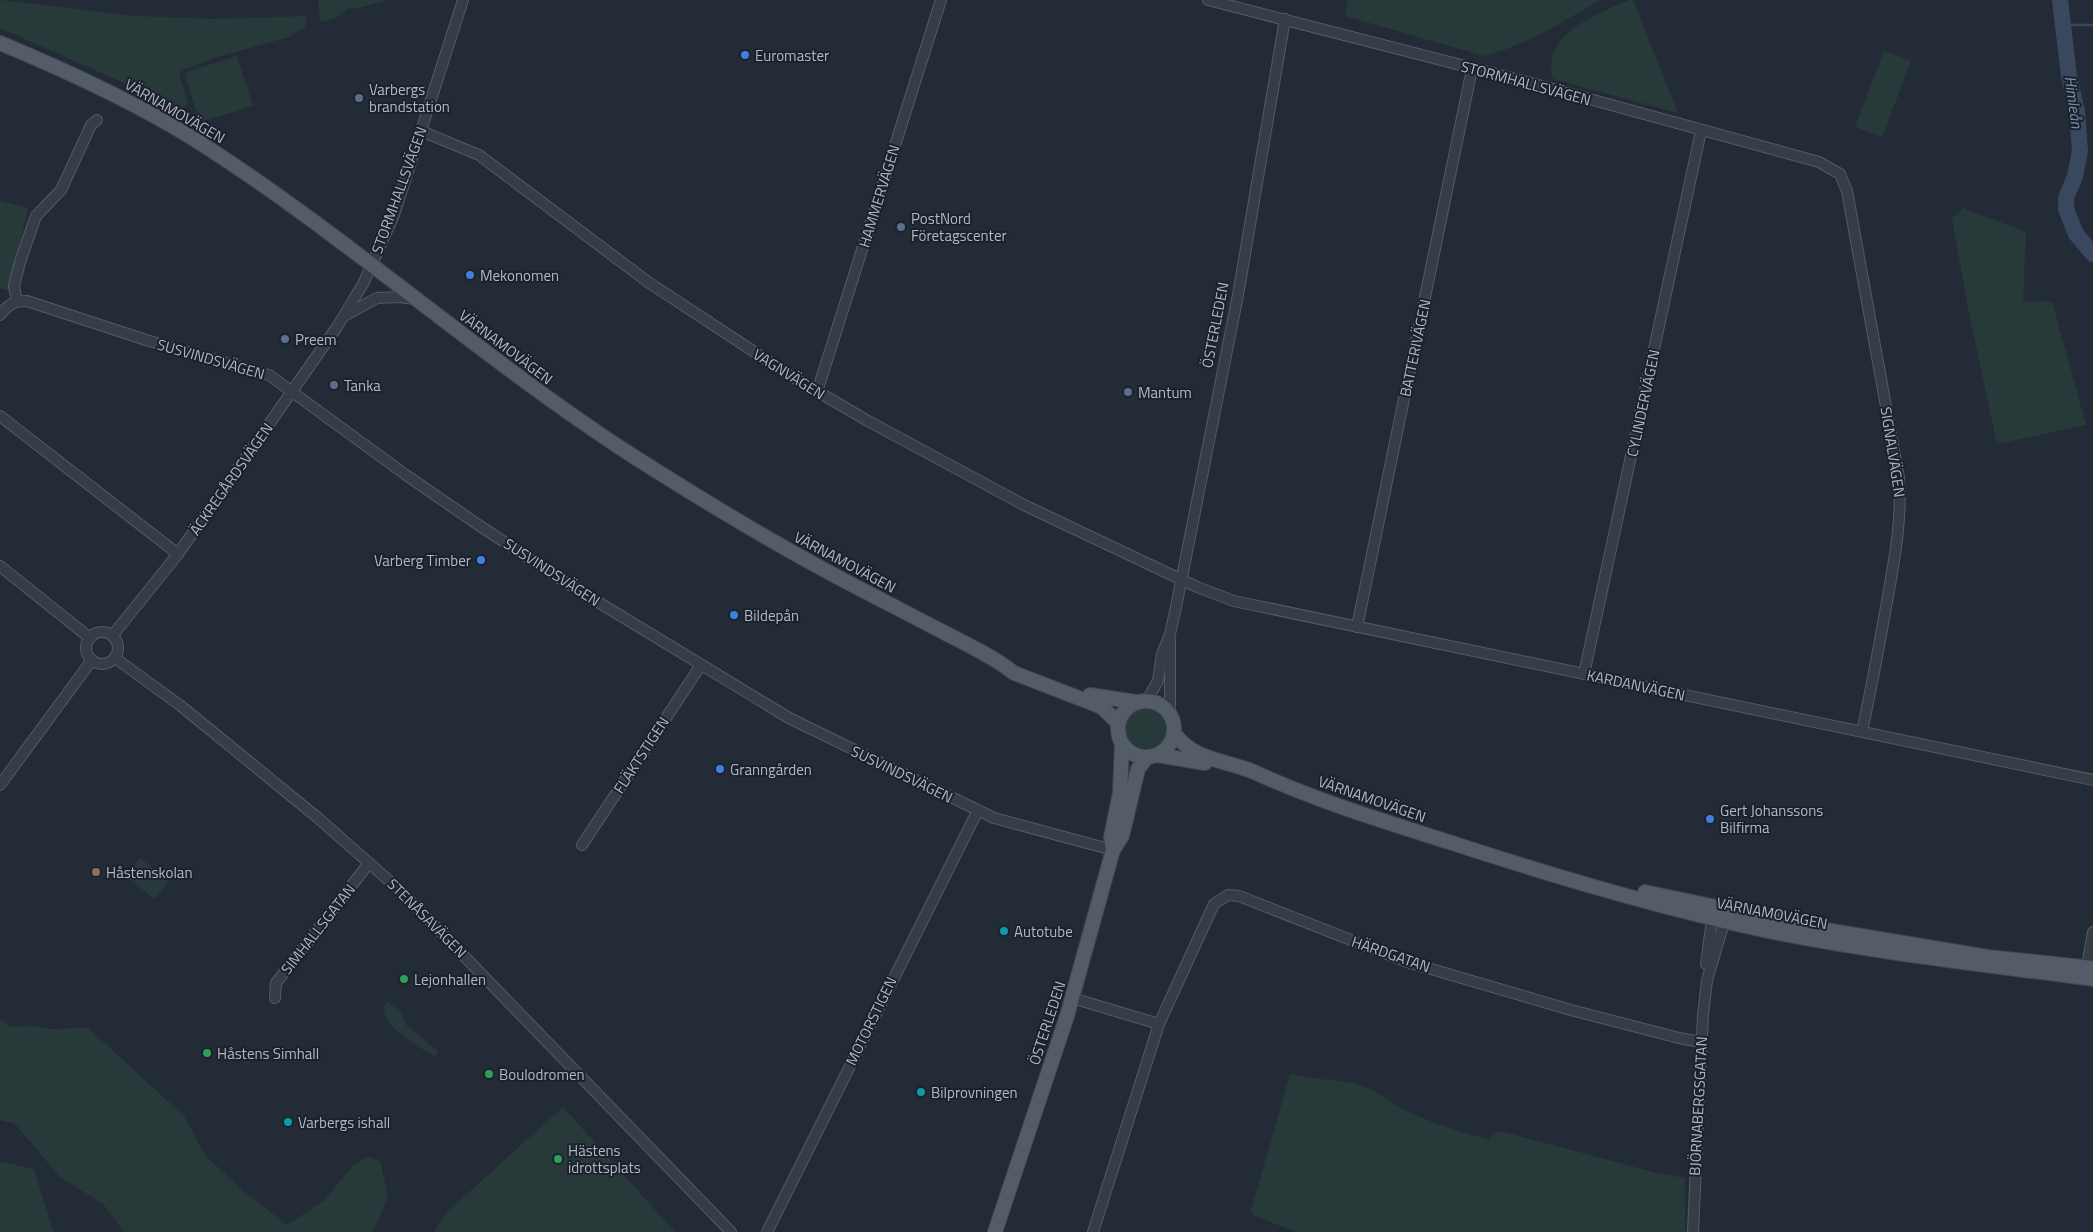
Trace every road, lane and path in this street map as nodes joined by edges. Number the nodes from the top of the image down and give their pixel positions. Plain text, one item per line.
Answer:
1 (463, 0) edge
2 (941, 0) edge
3 (1208, 0) edge
4 (1285, 19) junction
5 (0, 43) edge
6 (1472, 69) junction
7 (97, 120) dead end
8 (421, 131) junction
9 (1701, 131) junction
10 (1840, 174) joint
11 (372, 266) junction
12 (416, 299) junction
13 (17, 301) junction
14 (0, 315) edge
15 (344, 316) junction
16 (292, 391) junction
17 (818, 392) junction
18 (0, 416) edge
19 (178, 554) junction
20 (0, 566) edge
21 (1181, 579) junction
22 (1357, 627) junction
23 (1170, 634) junction
24 (112, 636) junction
25 (90, 638) junction
26 (115, 658) junction
27 (92, 660) junction
28 (1002, 664) junction
29 (701, 665) junction
30 (1584, 674) junction
31 (1141, 701) junction
32 (1170, 714) junction
33 (1118, 723) junction
34 (1862, 731) junction
35 (1174, 733) junction
36 (1122, 744) junction
37 (1152, 756) junction
38 (2093, 780) edge
39 (0, 785) edge
40 (1283, 785) junction
41 (977, 812) junction
42 (582, 845) dead end
43 (1113, 850) junction
44 (369, 863) junction
45 (1720, 914) junction
46 (2093, 932) edge
47 (2089, 973) edge
48 (275, 998) dead end
49 (1072, 998) junction
50 (1159, 1024) junction
51 (1702, 1042) junction
52 (730, 1232) edge
53 (767, 1232) edge
54 (995, 1232) edge
55 (1093, 1232) edge
56 (1694, 1232) edge

1 - 8 street, STORMHALLSVÄGEN
2 - 17 street, HAMMERVÄGEN
3 - 4 street, STORMHALLSVÄGEN
4 - 6 street, STORMHALLSVÄGEN
4 - 21 street, ÖSTERLEDEN
5 - 11 main road, VÄRNAMOVÄGEN
6 - 9 street, STORMHALLSVÄGEN
6 - 22 street, BATTERIVÄGEN
7 - 13 street
8 - 11 street, STORMHALLSVÄGEN
8 - 17 street, VAGNVÄGEN
9 - 10 street, STORMHALLSVÄGEN
9 - 30 street, CYLINDERVÄGEN
10 - 34 street, SIGNALVÄGEN
11 - 12 main road, VÄRNAMOVÄGEN
11 - 15 street, ÄCKREGÅRDSVÄGEN
12 - 15 street, ÄCKREGÅRDSVÄGEN
12 - 28 main road, VÄRNAMOVÄGEN
13 - 14 street
13 - 16 street, SUSVINDSVÄGEN
15 - 16 street, ÄCKREGÅRDSVÄGEN
16 - 19 street, ÄCKREGÅRDSVÄGEN
16 - 29 street, SUSVINDSVÄGEN
17 - 21 street, VAGNVÄGEN
18 - 19 street
19 - 24 street, ÄCKREGÅRDSVÄGEN
20 - 25 street
21 - 22 street, KARDANVÄGEN
21 - 23 street, ÖSTERLEDEN
22 - 30 street, KARDANVÄGEN
23 - 31 street, ÖSTERLEDEN
23 - 32 street, ÖSTERLEDEN
24 - 25 street
24 - 26 street
25 - 27 street
26 - 27 street
26 - 44 street, STENÅSAVÄGEN
27 - 39 street
28 - 31 main road, VÄRNAMOVÄGEN
28 - 33 main road, VÄRNAMOVÄGEN
29 - 41 street, SUSVINDSVÄGEN
29 - 42 street, FLÄKTSTIGEN
30 - 34 street, KARDANVÄGEN
31 - 32 main road, VÄRNAMOVÄGEN
31 - 33 main road
32 - 35 main road
33 - 36 main road
34 - 38 street, KARDANVÄGEN
35 - 37 main road
35 - 40 main road, VÄRNAMOVÄGEN
36 - 37 main road, VÄRNAMOVÄGEN
36 - 43 main road, ÖSTERLEDEN
37 - 40 main road, VÄRNAMOVÄGEN
37 - 43 main road, ÖSTERLEDEN
40 - 45 main road, VÄRNAMOVÄGEN
41 - 43 street, SUSVINDSVÄGEN
41 - 53 street, MOTORSTIGEN
43 - 49 main road, ÖSTERLEDEN
44 - 48 street, SIMHALLSGATAN
44 - 52 street, STENÅSAVÄGEN
45 - 47 main road, VÄRNAMOVÄGEN
45 - 51 street, BJÖRNABERGSGATAN
46 - 47 street
49 - 50 street
49 - 54 main road, ÖSTERLEDEN
50 - 51 street, HÄRDGATAN
50 - 55 street, HÄRDGATAN
51 - 56 street, BJÖRNABERGSGATAN

